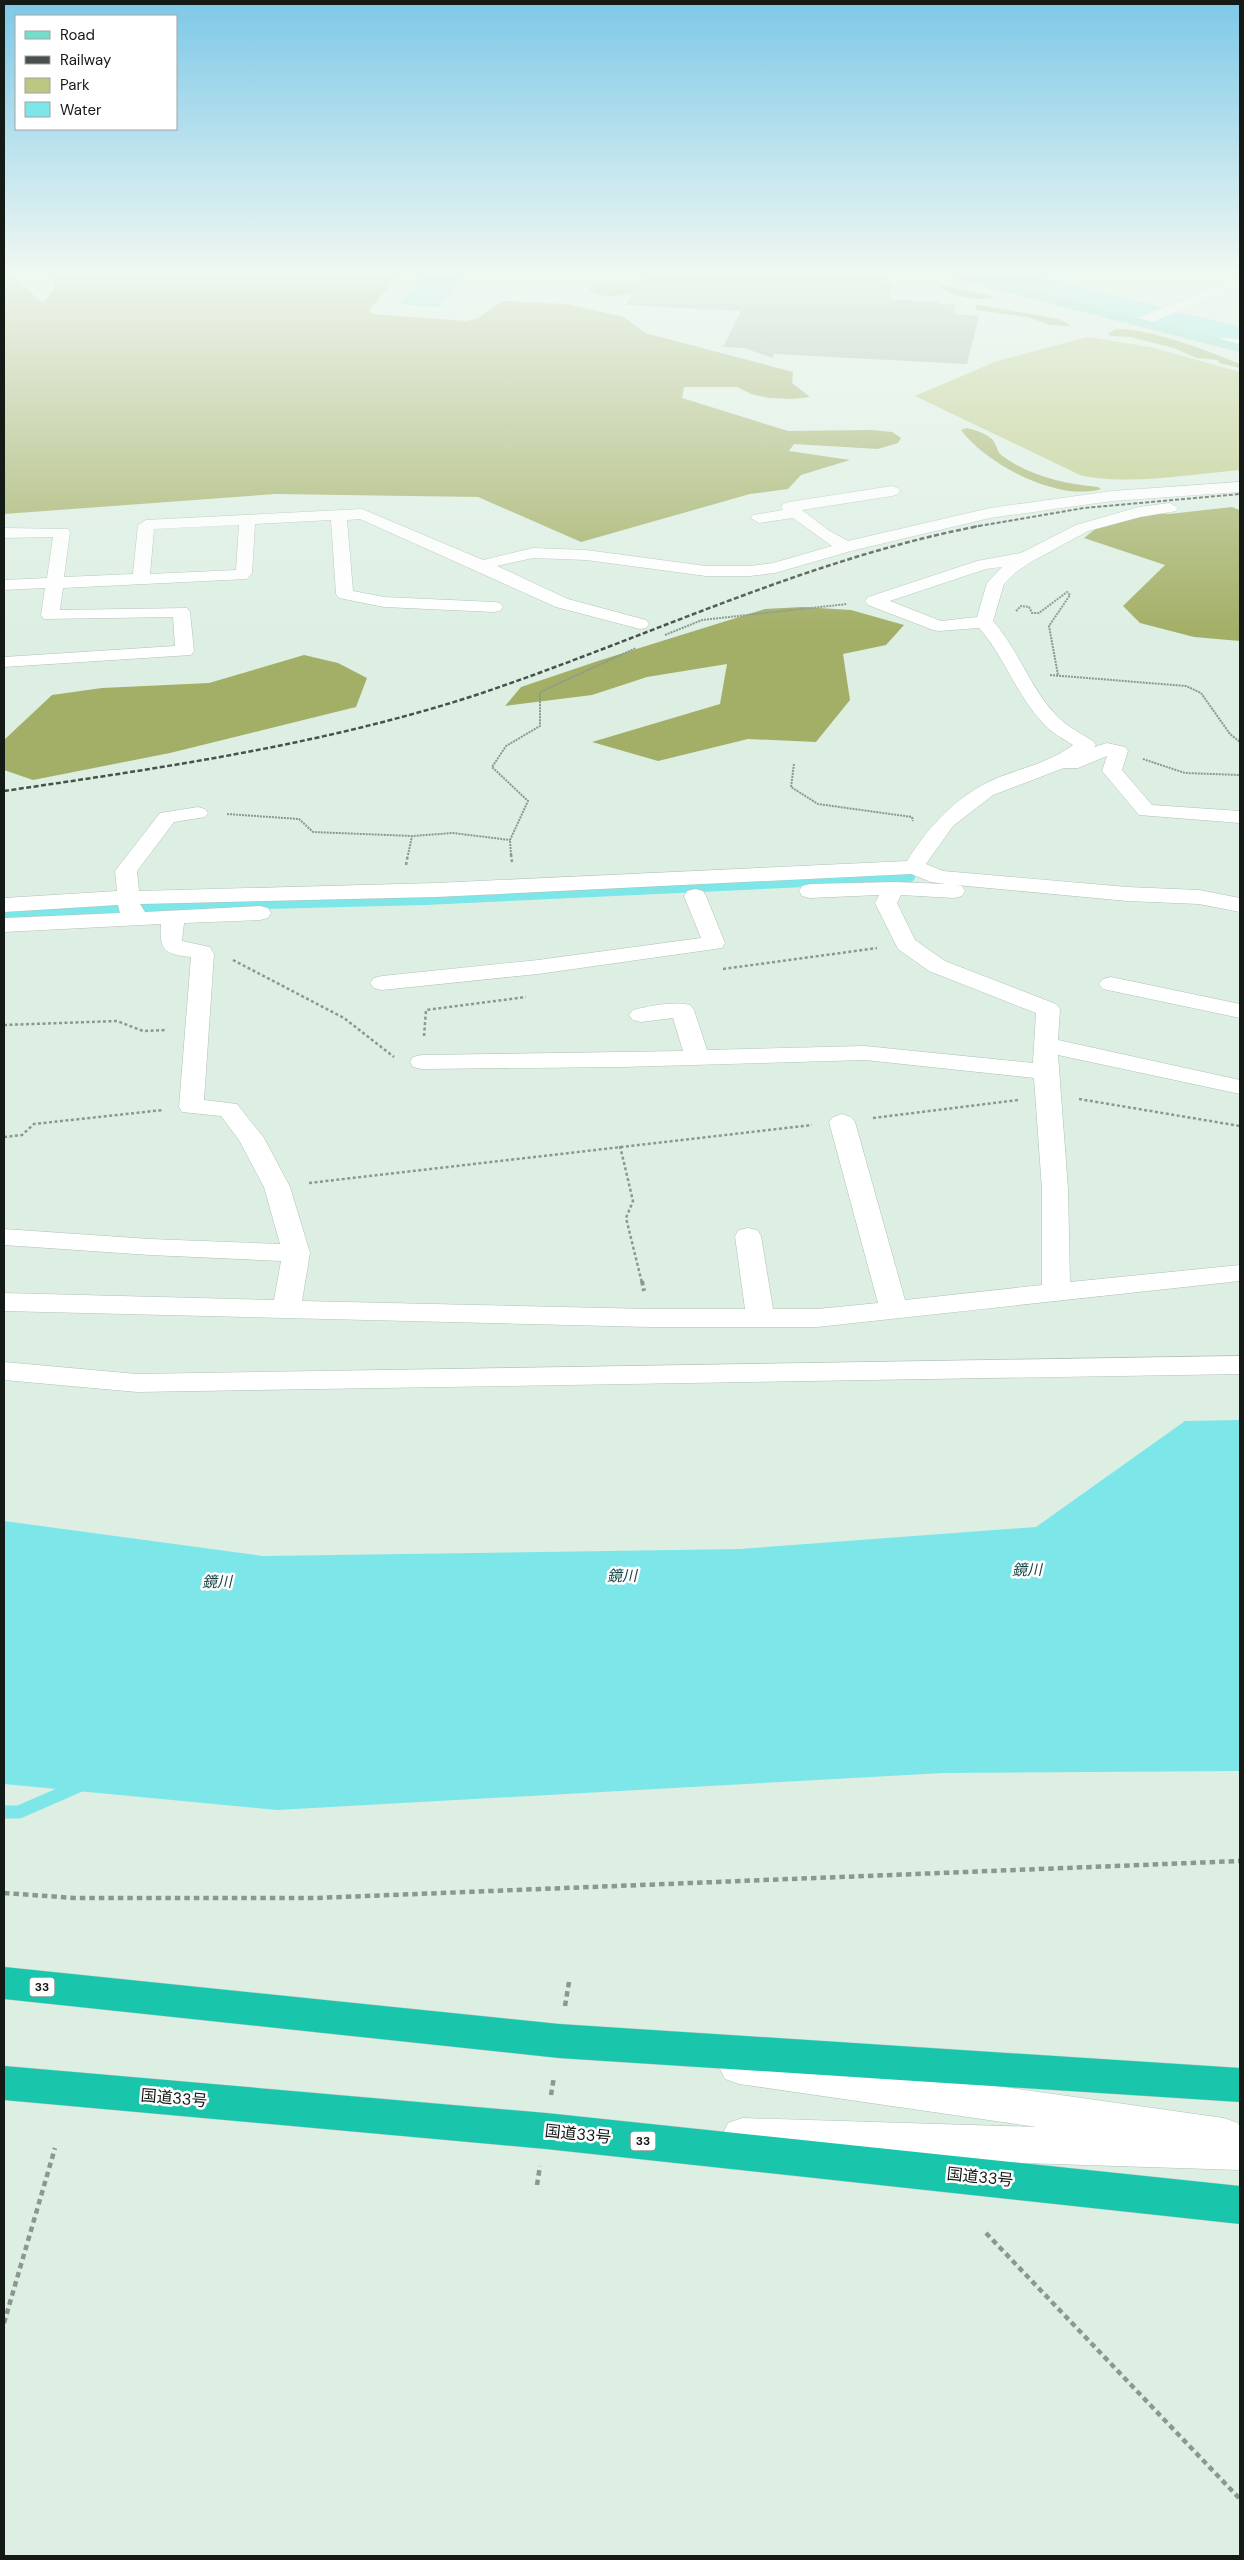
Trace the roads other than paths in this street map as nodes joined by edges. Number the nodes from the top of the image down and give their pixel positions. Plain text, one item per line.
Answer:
1 (851, 480) dead end
2 (1240, 488) edge
3 (892, 491) dead end
4 (870, 494) junction
5 (1240, 499) edge
6 (796, 513) junction
7 (339, 515) junction
8 (759, 518) dead end
9 (247, 520) junction
10 (4, 533) edge
11 (846, 547) junction
12 (1025, 558) junction
13 (481, 565) junction
14 (142, 579) junction
15 (55, 583) junction
16 (4, 585) edge
17 (494, 607) dead end
18 (640, 624) dead end
19 (988, 625) junction
20 (4, 662) edge
21 (1008, 782) junction
22 (198, 813) road end
23 (1240, 817) edge
24 (914, 867) junction
25 (1026, 885) junction
26 (894, 888) junction
27 (695, 896) junction
28 (4, 905) edge
29 (130, 905) junction
30 (1240, 905) edge
31 (238, 914) junction
32 (173, 917) junction
33 (4, 925) edge
34 (382, 983) dead end
35 (1111, 984) dead end
36 (1240, 1011) edge
37 (640, 1015) dead end
38 (1046, 1045) junction
39 (697, 1058) junction
40 (422, 1062) road end
41 (1047, 1084) junction
42 (1240, 1087) edge
43 (842, 1122) road end
44 (748, 1236) dead end
45 (4, 1237) edge
46 (296, 1253) junction
47 (1240, 1273) edge
48 (1056, 1292) junction
49 (4, 1302) edge
50 (287, 1308) junction
51 (894, 1309) junction
52 (761, 1319) junction
53 (1240, 1365) edge
54 (4, 1371) edge
55 (4, 1983) edge
56 (560, 2041) junction
57 (4, 2083) edge
58 (1240, 2085) edge
59 (546, 2130) junction
60 (1240, 2138) edge
61 (1240, 2152) edge
62 (1240, 2205) edge

1 - 4 street
2 - 11 street
3 - 4 street
4 - 6 street
5 - 12 street
6 - 8 street
6 - 11 street
7 - 9 street
7 - 13 street
7 - 17 street
9 - 14 street
9 - 14 street
10 - 15 street
11 - 13 street
12 - 19 street
12 - 19 street
13 - 18 street
14 - 15 street
15 - 16 street
15 - 20 street
19 - 21 street
21 - 23 street
21 - 24 street
22 - 29 street
24 - 25 street
24 - 29 street
25 - 26 street
25 - 30 street
26 - 27 street
26 - 38 street
27 - 31 street
27 - 34 street
28 - 29 street
29 - 31 street
31 - 32 street
32 - 33 street
32 - 46 street
35 - 36 street
37 - 39 street
38 - 41 street
38 - 42 street
39 - 40 street
39 - 41 street
41 - 48 street
43 - 51 street
44 - 52 street
45 - 46 street
46 - 50 street
47 - 48 street
48 - 51 street
49 - 50 street
50 - 52 street
51 - 52 street
53 - 54 street
55 - 56 highway, 33
56 - 58 highway, 33
56 - 60 street
57 - 59 highway, 国道33号 / 33
59 - 61 street
59 - 62 highway, 国道33号 / 33

